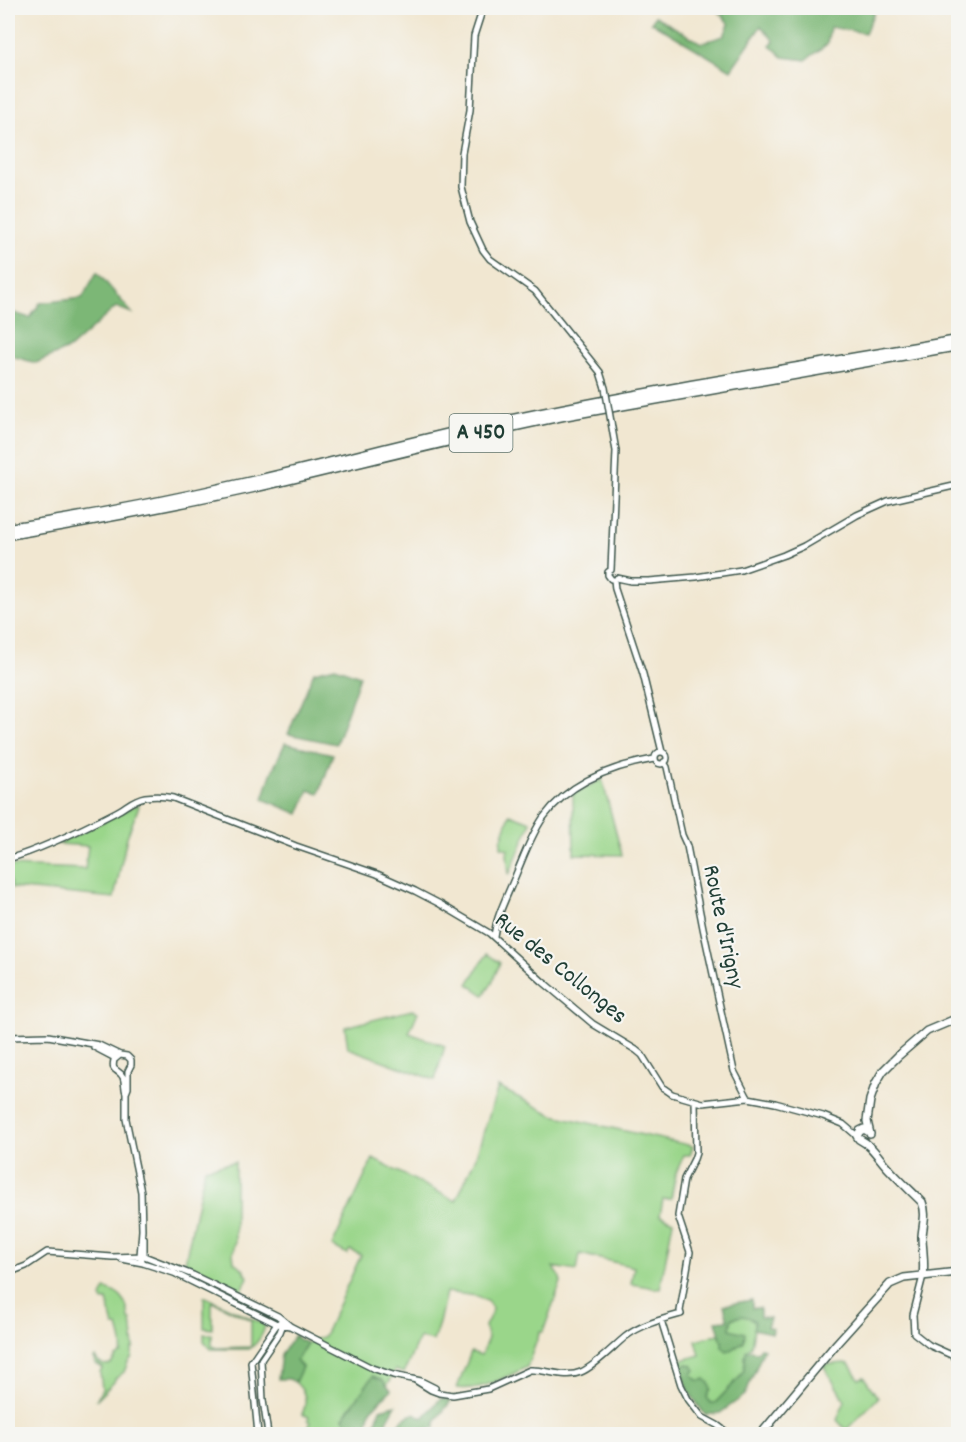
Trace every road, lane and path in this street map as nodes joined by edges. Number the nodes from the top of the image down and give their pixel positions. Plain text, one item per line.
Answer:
1 (483, 8) edge
2 (958, 340) edge
3 (958, 346) edge
4 (958, 485) edge
5 (8, 528) edge
6 (8, 535) edge
7 (615, 579) junction
8 (662, 752) junction
9 (654, 759) junction
10 (664, 762) junction
11 (8, 859) edge
12 (491, 935) junction
13 (958, 1020) edge
14 (8, 1037) edge
15 (117, 1057) junction
16 (128, 1071) junction
17 (120, 1073) junction
18 (126, 1093) junction
19 (748, 1098) junction
20 (695, 1101) junction
21 (864, 1135) junction
22 (142, 1256) junction
23 (112, 1257) junction
24 (142, 1263) junction
25 (958, 1272) edge
26 (8, 1273) edge
27 (923, 1276) junction
28 (200, 1282) junction
29 (661, 1320) junction
30 (281, 1323) junction
31 (958, 1358) edge
32 (258, 1434) edge
33 (267, 1434) edge
34 (729, 1434) edge
35 (761, 1434) edge

1 - 7 street, bridge
2 - 5 highway, A 450
3 - 6 highway, A 450
4 - 7 street
7 - 8 street
8 - 9 street
8 - 10 street
9 - 10 street
9 - 12 street
10 - 19 street, Route d'Irigny
11 - 12 street, Rue des Collonges
12 - 20 street, Rue des Collonges
13 - 21 main road
14 - 15 street
15 - 16 street
15 - 17 street
16 - 17 street
16 - 18 street
17 - 18 street
18 - 22 street
19 - 20 street, Rue des Collonges
19 - 21 street, Rue des Collonges
20 - 29 street
21 - 27 main road
22 - 23 street
22 - 24 street
22 - 28 street
23 - 24 street
23 - 26 street
24 - 28 street
25 - 27 main road
27 - 31 street
27 - 35 main road
28 - 30 street
29 - 30 street
29 - 34 street
30 - 32 street
30 - 33 street

